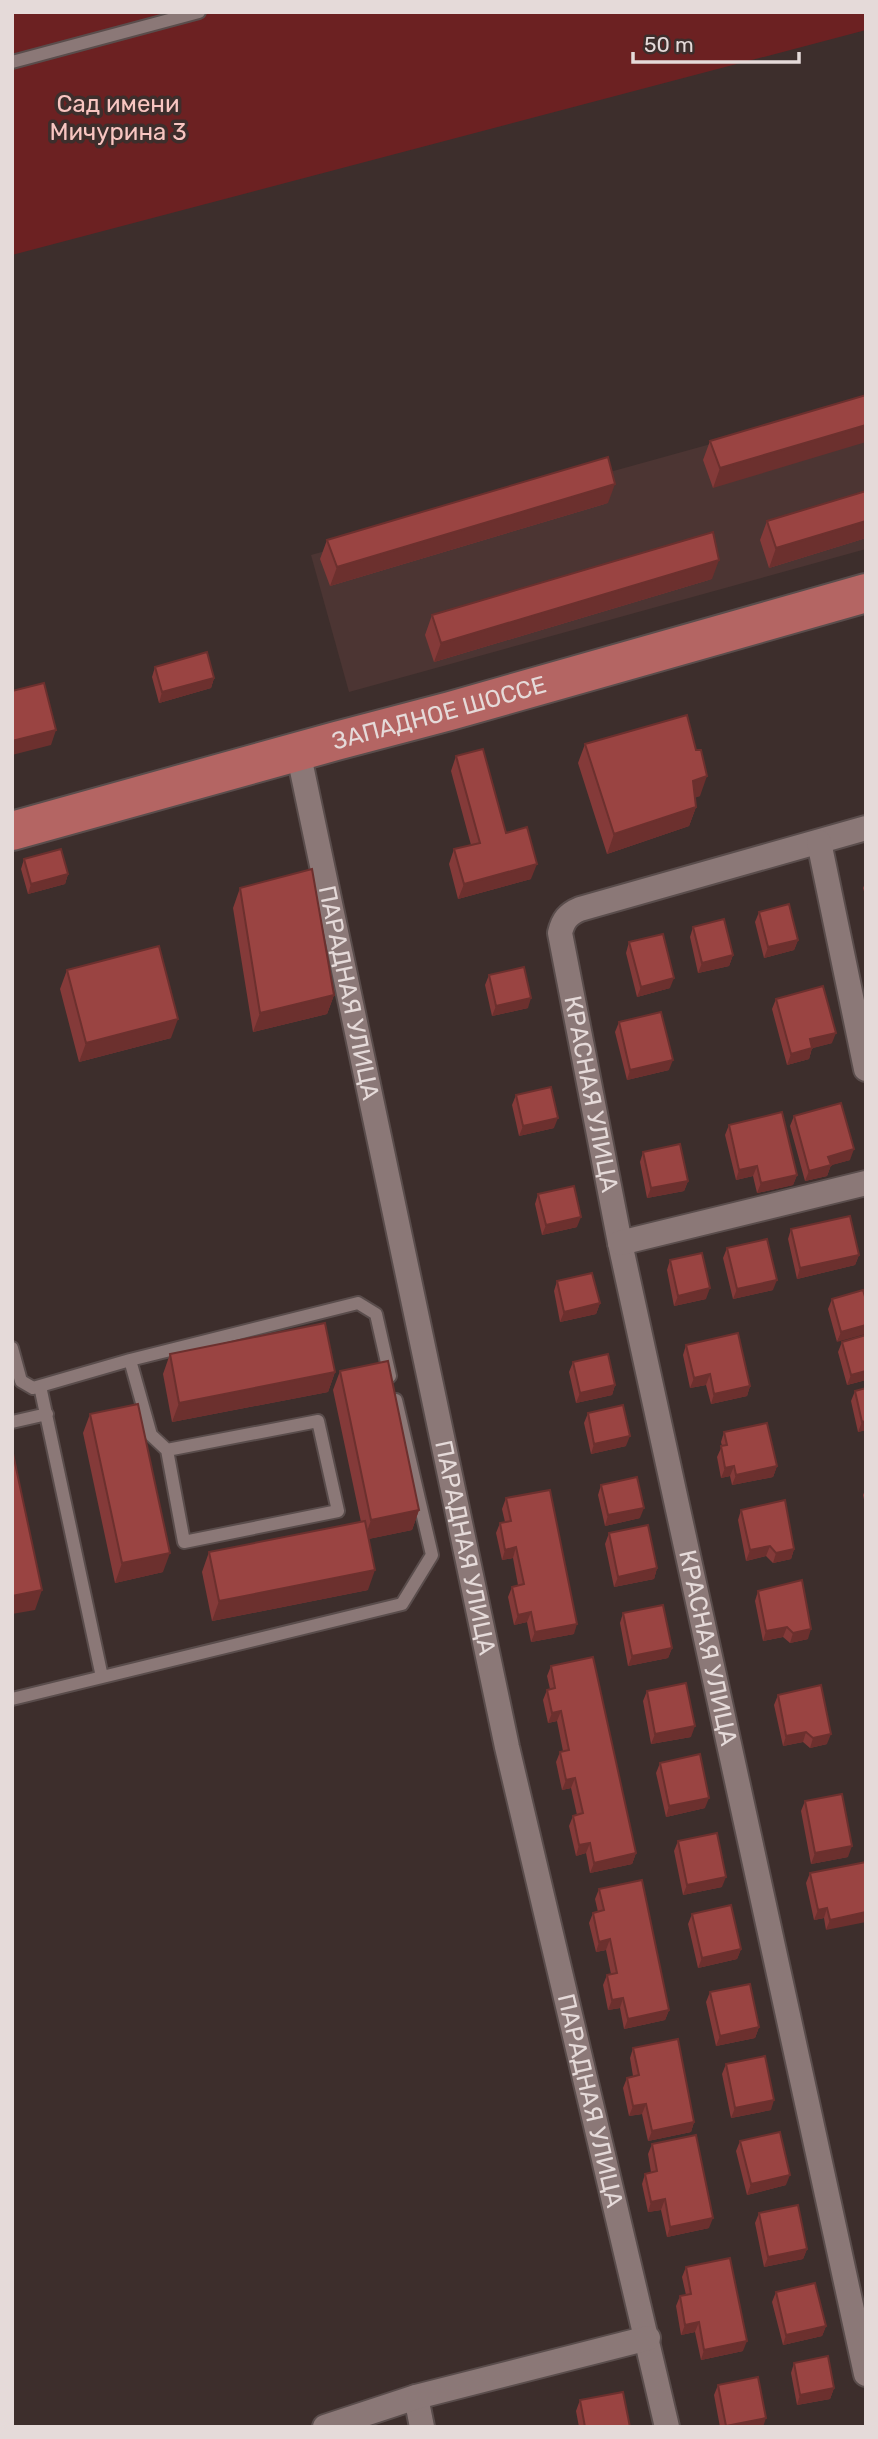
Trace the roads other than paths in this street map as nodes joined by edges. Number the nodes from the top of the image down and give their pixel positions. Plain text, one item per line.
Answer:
1 (199, 12) edge
2 (12, 62) edge
3 (866, 593) edge
4 (298, 751) junction
5 (866, 828) edge
6 (12, 831) edge
7 (819, 842) junction
8 (866, 1069) edge
9 (866, 1183) edge
10 (620, 1242) junction
11 (12, 1348) edge
12 (130, 1360) junction
13 (40, 1386) junction
14 (47, 1414) junction
15 (12, 1422) edge
16 (167, 1450) junction
17 (102, 1677) junction
18 (12, 1699) edge
19 (648, 2338) junction
20 (866, 2374) edge
21 (416, 2397) junction
22 (325, 2427) edge
23 (422, 2427) edge
24 (667, 2427) edge

1 - 2 lane
3 - 4 main road, ЗАПАДНОЕ ШОССЕ
4 - 6 main road, ЗАПАДНОЕ ШОССЕ
4 - 19 street, ПАРАДНАЯ УЛИЦА
5 - 7 street
7 - 8 street
7 - 10 street, КРАСНАЯ УЛИЦА
9 - 10 street
10 - 20 street, КРАСНАЯ УЛИЦА
11 - 13 lane
12 - 13 lane
12 - 16 lane
12 - 17 lane
13 - 14 lane
14 - 15 lane
14 - 17 lane
16 - 16 lane
17 - 18 lane
19 - 21 street
19 - 24 street, ПАРАДНАЯ УЛИЦА
21 - 22 street
21 - 23 street

